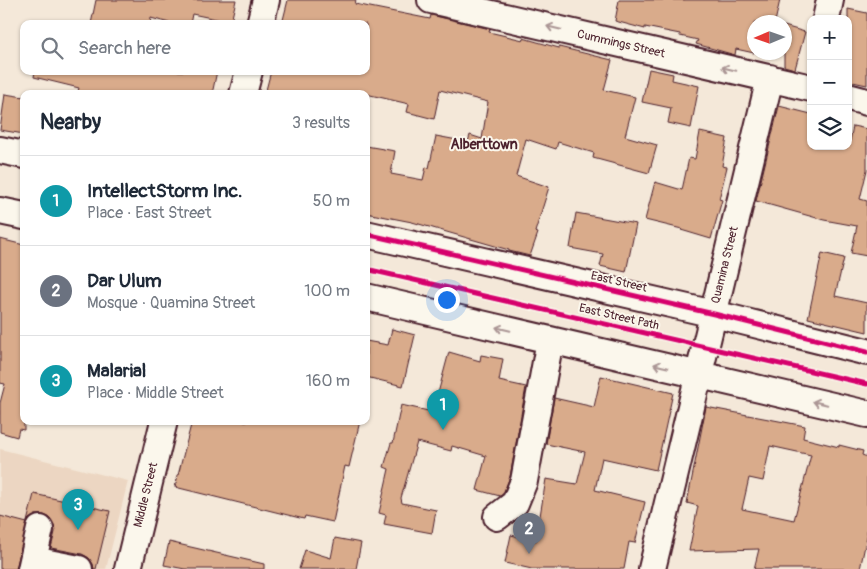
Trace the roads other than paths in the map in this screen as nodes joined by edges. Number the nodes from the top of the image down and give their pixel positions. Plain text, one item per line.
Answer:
1 (266, 0) edge
2 (431, 0) edge
3 (830, 0) edge
4 (488, 6) edge
5 (827, 15) edge
6 (261, 20) edge
7 (248, 75) edge
8 (770, 78) junction
9 (807, 85) edge
10 (244, 90) edge
11 (852, 98) edge
12 (867, 102) edge
13 (0, 150) edge
14 (20, 154) edge
15 (0, 211) edge
16 (20, 215) edge
17 (370, 235) edge
18 (370, 298) edge
19 (714, 314) junction
20 (550, 340) junction
21 (867, 352) edge
22 (699, 375) junction
23 (867, 414) edge
24 (163, 425) edge
25 (497, 518) dead end
26 (40, 530) dead end
27 (32, 564) edge
28 (79, 569) edge
29 (128, 569) edge
30 (652, 569) edge

1 - 6 street
2 - 4 street, Cummings Street
3 - 5 street
8 -> 4 street, Cummings Street
7 - 10 street
8 - 9 street, Cummings Street
8 - 19 street, Quamina Street
11 - 12 street
13 - 14 street
15 - 16 street
17 - 19 street, East Street
20 -> 18 street
19 - 21 street, East Street
19 - 22 street, Quamina Street
22 -> 20 street
20 - 25 street
23 -> 22 street
22 - 30 street, Quamina Street
24 - 29 street, Middle Street
26 - 27 street
27 - 28 street

